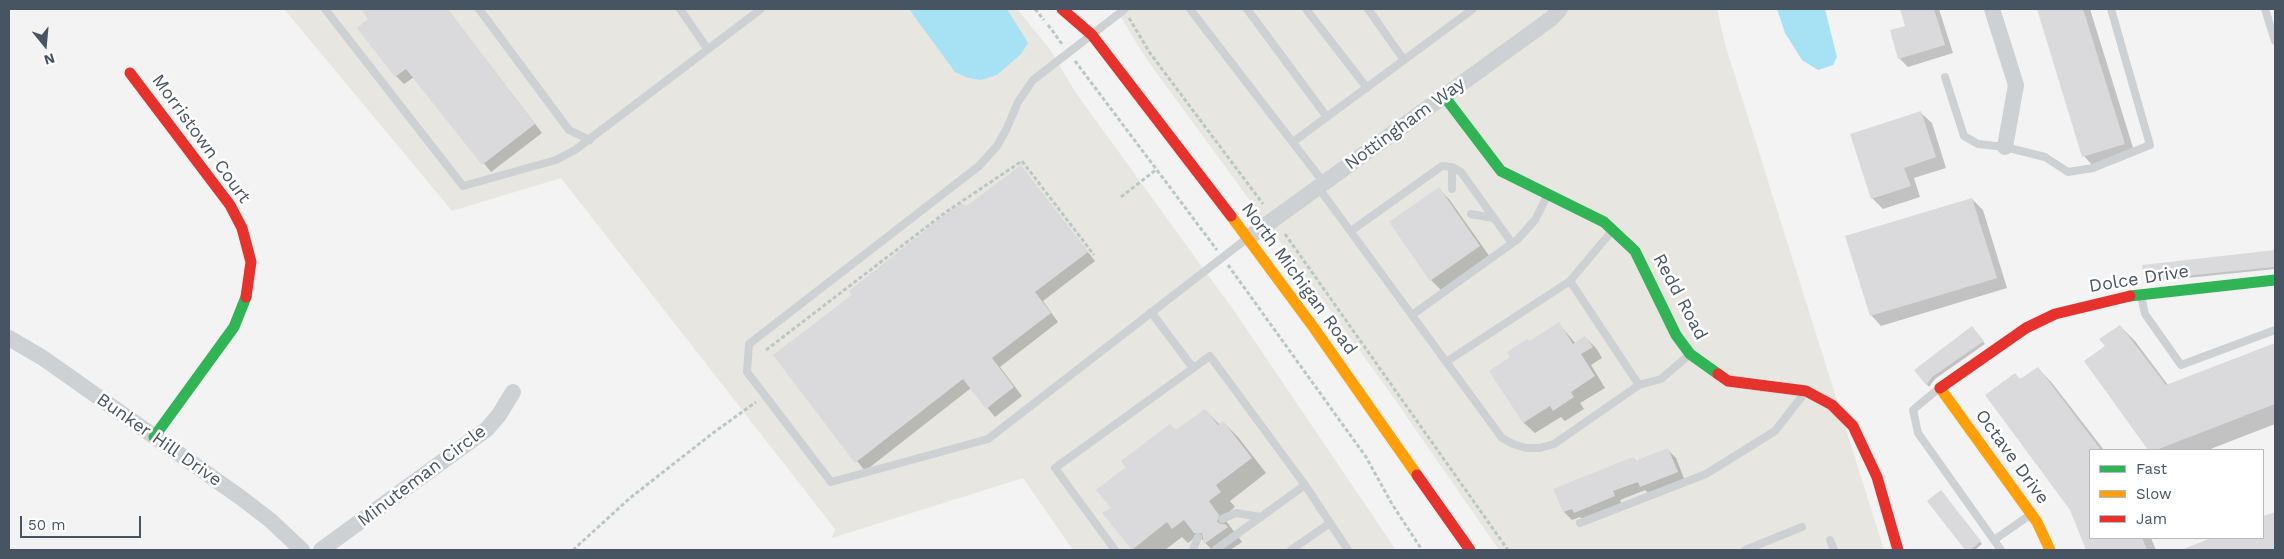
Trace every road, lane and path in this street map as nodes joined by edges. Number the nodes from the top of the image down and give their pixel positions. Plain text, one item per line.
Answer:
1 (325, 9) edge
2 (479, 9) edge
3 (680, 9) edge
4 (761, 9) edge
5 (1035, 9) edge
6 (1062, 9) edge
7 (1083, 9) edge
8 (1125, 9) edge
9 (1190, 9) edge
10 (1247, 9) edge
11 (1306, 9) edge
12 (1368, 9) edge
13 (1473, 9) edge
14 (1560, 9) edge
15 (1992, 9) edge
16 (2111, 9) edge
17 (2265, 9) edge
18 (1092, 35) junction
19 (2275, 42) edge
20 (707, 48) junction
21 (1068, 52) junction
22 (1404, 60) junction
23 (130, 73) dead end
24 (1945, 77) dead end
25 (1367, 88) junction
26 (1444, 96) junction
27 (1327, 117) junction
28 (590, 140) junction
29 (1293, 142) junction
30 (2005, 147) junction
31 (1452, 167) junction
32 (1157, 169) junction
33 (1321, 185) junction
34 (1452, 189) dead end
35 (1547, 194) junction
36 (1121, 197) dead end
37 (1263, 204) dead end
38 (1471, 214) dead end
39 (1493, 218) junction
40 (1612, 230) junction
41 (1350, 231) junction
42 (1285, 234) dead end
43 (1248, 238) junction
44 (1512, 243) junction
45 (1094, 255) dead end
46 (1222, 257) junction
47 (2275, 280) edge
48 (1570, 282) junction
49 (2140, 294) junction
50 (1151, 312) junction
51 (1412, 315) junction
52 (2275, 330) edge
53 (9, 338) edge
54 (766, 350) dead end
55 (1690, 354) junction
56 (1446, 362) junction
57 (1192, 368) junction
58 (1639, 385) junction
59 (1940, 388) junction
60 (1806, 391) junction
61 (513, 392) dead end
62 (765, 396) junction
63 (154, 437) junction
64 (1305, 485) junction
65 (2032, 514) junction
66 (1261, 517) junction
67 (1222, 519) dead end
68 (1330, 522) junction
69 (1580, 523) dead end
70 (1802, 527) dead end
71 (1198, 537) dead end
72 (1830, 540) dead end
73 (1994, 540) junction
74 (302, 550) edge
75 (321, 550) edge
76 (573, 550) edge
77 (1115, 550) edge
78 (1193, 550) edge
79 (1215, 550) edge
80 (1291, 550) edge
81 (1348, 550) edge
82 (1422, 550) edge
83 (1470, 550) edge
84 (1508, 550) edge
85 (1746, 550) edge
86 (1834, 550) edge
87 (1898, 550) edge
88 (2001, 550) edge
89 (2050, 550) edge

1 - 28 lane
2 - 28 lane
3 - 20 lane
4 - 20 lane
5 - 21 path
6 - 18 street, North Michigan Road
7 - 18 street, North Michigan Road
8 - 18 lane
8 - 37 path
9 - 29 lane
10 - 27 lane
11 - 25 lane
12 - 22 lane
13 - 22 lane
14 - 26 street, Nottingham Way
15 - 30 street
16 - 30 lane
17 - 19 lane
18 - 21 lane
18 - 43 street, North Michigan Road
20 - 28 lane
21 - 32 path
21 - 62 lane
22 - 25 lane
23 - 63 street, Morristown Court
24 - 30 lane
25 - 27 lane
26 - 33 street, Nottingham Way
26 - 35 street, Redd Road
27 - 29 lane
29 - 33 lane
31 - 34 lane
31 - 39 lane
31 - 41 lane
32 - 36 path
32 - 46 path
33 - 41 lane
33 - 43 street, Nottingham Way
35 - 40 street, Redd Road
35 - 44 lane
38 - 39 lane
39 - 44 lane
40 - 48 lane
40 - 55 street, Redd Road
41 - 51 lane
42 - 84 path
43 - 46 lane
43 - 83 street, North Michigan Road
44 - 51 lane
45 - 54 path
46 - 50 lane
46 - 82 path
47 - 49 street, Dolce Drive
48 - 56 lane
48 - 58 lane
49 - 52 lane
49 - 59 street, Dolce Drive
50 - 57 lane
50 - 62 lane
51 - 56 lane
53 - 63 street, Bunker Hill Drive
55 - 58 lane
55 - 60 street, Redd Road
56 - 58 lane
57 - 64 lane
57 - 77 lane
59 - 65 street, Octave Drive
59 - 73 lane
60 - 69 lane
60 - 87 street, Redd Road
61 - 75 street, Minuteman Circle
62 - 76 path
63 - 74 street, Bunker Hill Drive
64 - 66 lane
64 - 68 lane
65 - 73 lane
65 - 89 street, Octave Drive
66 - 67 lane
66 - 79 lane
68 - 80 lane
68 - 81 lane
70 - 85 lane
71 - 78 lane
72 - 86 lane
73 - 88 lane

